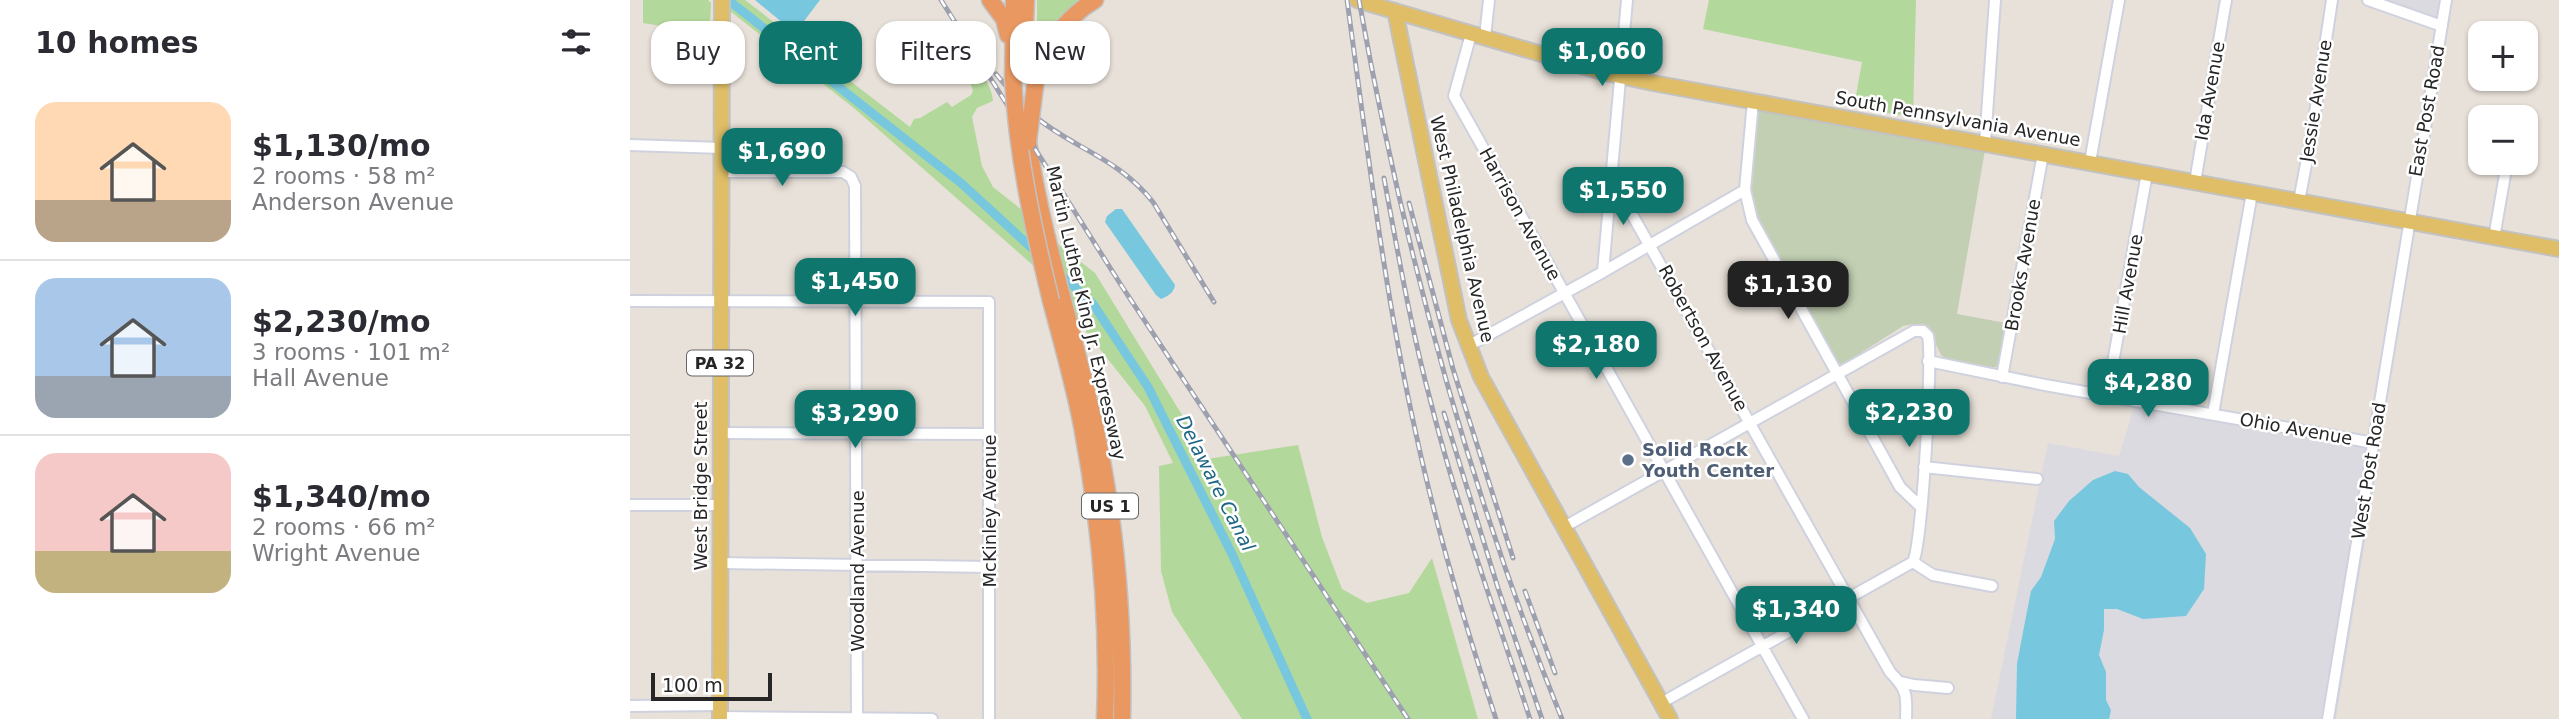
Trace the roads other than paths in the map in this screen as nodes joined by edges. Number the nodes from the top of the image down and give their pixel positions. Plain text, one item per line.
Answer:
1 (990, 0) edge
2 (1014, 0) edge
3 (1026, 0) edge
4 (1096, 0) edge
5 (1357, 0) edge
6 (1489, 0) edge
7 (1628, 0) edge
8 (1995, 0) edge
9 (2119, 0) edge
10 (2226, 0) edge
11 (2332, 0) edge
12 (2368, 0) edge
13 (2446, 0) edge
14 (722, 3) edge
15 (1395, 5) edge
16 (1013, 21) edge
17 (1025, 21) edge
18 (1068, 21) edge
19 (2442, 26) junction
20 (1478, 36) junction
21 (1010, 46) edge
22 (1619, 74) junction
23 (1024, 84) edge
24 (1024, 84) edge
25 (1753, 101) junction
26 (1985, 143) junction
27 (630, 145) edge
28 (722, 148) junction
29 (2043, 154) junction
30 (2090, 162) junction
31 (722, 172) junction
32 (2147, 173) junction
33 (2505, 175) edge
34 (1612, 179) junction
35 (2195, 182) junction
36 (1745, 190) junction
37 (2252, 192) junction
38 (2299, 201) junction
39 (2409, 222) junction
40 (2494, 238) junction
41 (1651, 246) junction
42 (2559, 249) edge
43 (1604, 272) junction
44 (1565, 293) junction
45 (1057, 300) junction
46 (630, 301) edge
47 (720, 302) junction
48 (857, 302) junction
49 (1468, 346) junction
50 (1928, 361) junction
51 (1836, 373) junction
52 (2002, 377) junction
53 (2107, 396) junction
54 (2213, 414) junction
55 (1750, 422) junction
56 (720, 433) junction
57 (858, 434) junction
58 (990, 435) junction
59 (2374, 443) junction
60 (1924, 467) junction
61 (1664, 470) junction
62 (2038, 478) dead end
63 (630, 505) edge
64 (721, 505) junction
65 (1921, 507) junction
66 (1564, 527) junction
67 (1913, 562) junction
68 (721, 563) junction
69 (858, 566) junction
70 (990, 567) junction
71 (1992, 586) dead end
72 (1849, 597) junction
73 (1763, 646) junction
74 (1901, 682) junction
75 (1948, 688) dead end
76 (1661, 703) junction
77 (630, 706) edge
78 (720, 714) edge
79 (857, 719) edge
80 (932, 719) edge
81 (989, 719) edge
82 (1105, 719) edge
83 (1122, 719) edge
84 (1670, 719) edge
85 (1803, 719) edge
86 (1906, 719) edge
87 (2328, 719) edge

1 - 21 highway
2 - 16 highway, Martin Luther King Jr. Expressway / US 1
3 - 17 highway, Martin Luther King Jr. Expressway / US 1
4 - 18 highway
5 - 15 main road, South Pennsylvania Avenue
6 - 20 street, Harrison Avenue
7 - 22 street
8 - 26 street
9 - 30 street
10 - 35 street, Ida Avenue
11 - 38 street, Jessie Avenue
12 - 19 street
13 - 19 street, East Post Road
14 - 28 main road, West Bridge Street / PA 32
15 - 20 main road, South Pennsylvania Avenue
15 - 49 main road, West Philadelphia Avenue
19 - 39 street, East Post Road
20 - 22 main road, South Pennsylvania Avenue
20 - 44 street, Harrison Avenue
22 - 25 main road, South Pennsylvania Avenue
22 - 34 street
23 - 45 highway, Martin Luther King Jr. Expressway / US 1, bridge
24 - 45 highway, Martin Luther King Jr. Expressway / US 1, bridge
25 - 26 main road, South Pennsylvania Avenue
25 - 36 street
26 - 29 main road, South Pennsylvania Avenue
27 - 28 street
28 - 31 main road, West Bridge Street / PA 32
29 - 30 main road, South Pennsylvania Avenue
29 - 52 street, Brooks Avenue
30 - 32 main road, South Pennsylvania Avenue
31 - 47 main road, West Bridge Street / PA 32
31 - 48 street, Woodland Avenue
32 - 35 main road, South Pennsylvania Avenue
32 - 53 street, Hill Avenue
33 - 40 street
34 - 41 street, Robertson Avenue
34 - 43 street
35 - 37 main road, South Pennsylvania Avenue
36 - 41 street
36 - 51 street
37 - 38 main road, South Pennsylvania Avenue
37 - 54 street
38 - 39 main road, South Pennsylvania Avenue
39 - 40 main road, South Pennsylvania Avenue
39 - 59 street, West Post Road
40 - 42 main road, South Pennsylvania Avenue
41 - 43 street
41 - 55 street, Robertson Avenue
43 - 44 street
44 - 49 street
44 - 61 street, Harrison Avenue
45 - 82 highway, Martin Luther King Jr. Expressway / US 1
45 - 83 highway, Martin Luther King Jr. Expressway / US 1
46 - 47 street
47 - 48 street
47 - 56 main road, West Bridge Street / PA 32
48 - 57 street, Woodland Avenue
48 - 58 street, McKinley Avenue
49 - 66 main road, West Philadelphia Avenue
50 - 51 street
50 - 52 street, Ohio Avenue
50 - 60 street
51 - 55 street
51 - 65 street
52 - 53 street, Ohio Avenue
53 - 54 street, Ohio Avenue
54 - 59 street, Ohio Avenue
55 - 61 street
55 - 72 street, Robertson Avenue
56 - 57 street
56 - 64 main road, West Bridge Street / PA 32
57 - 58 street
57 - 69 street, Woodland Avenue
58 - 70 street, McKinley Avenue
59 - 87 street, West Post Road
60 - 62 street
60 - 65 street
61 - 66 street
61 - 73 street, Harrison Avenue
63 - 64 street
64 - 68 main road, West Bridge Street / PA 32
65 - 67 street
66 - 76 main road, West Philadelphia Avenue
67 - 71 street
67 - 72 street
68 - 69 street
68 - 78 main road, West Bridge Street / PA 32
69 - 70 street
69 - 79 street, Woodland Avenue
70 - 81 street, McKinley Avenue
72 - 73 street
72 - 74 street, Robertson Avenue
73 - 76 street
73 - 85 street, Harrison Avenue
74 - 75 street
74 - 86 street, Robertson Avenue
76 - 84 main road, West Philadelphia Avenue
77 - 78 street
78 - 79 street
79 - 80 street

